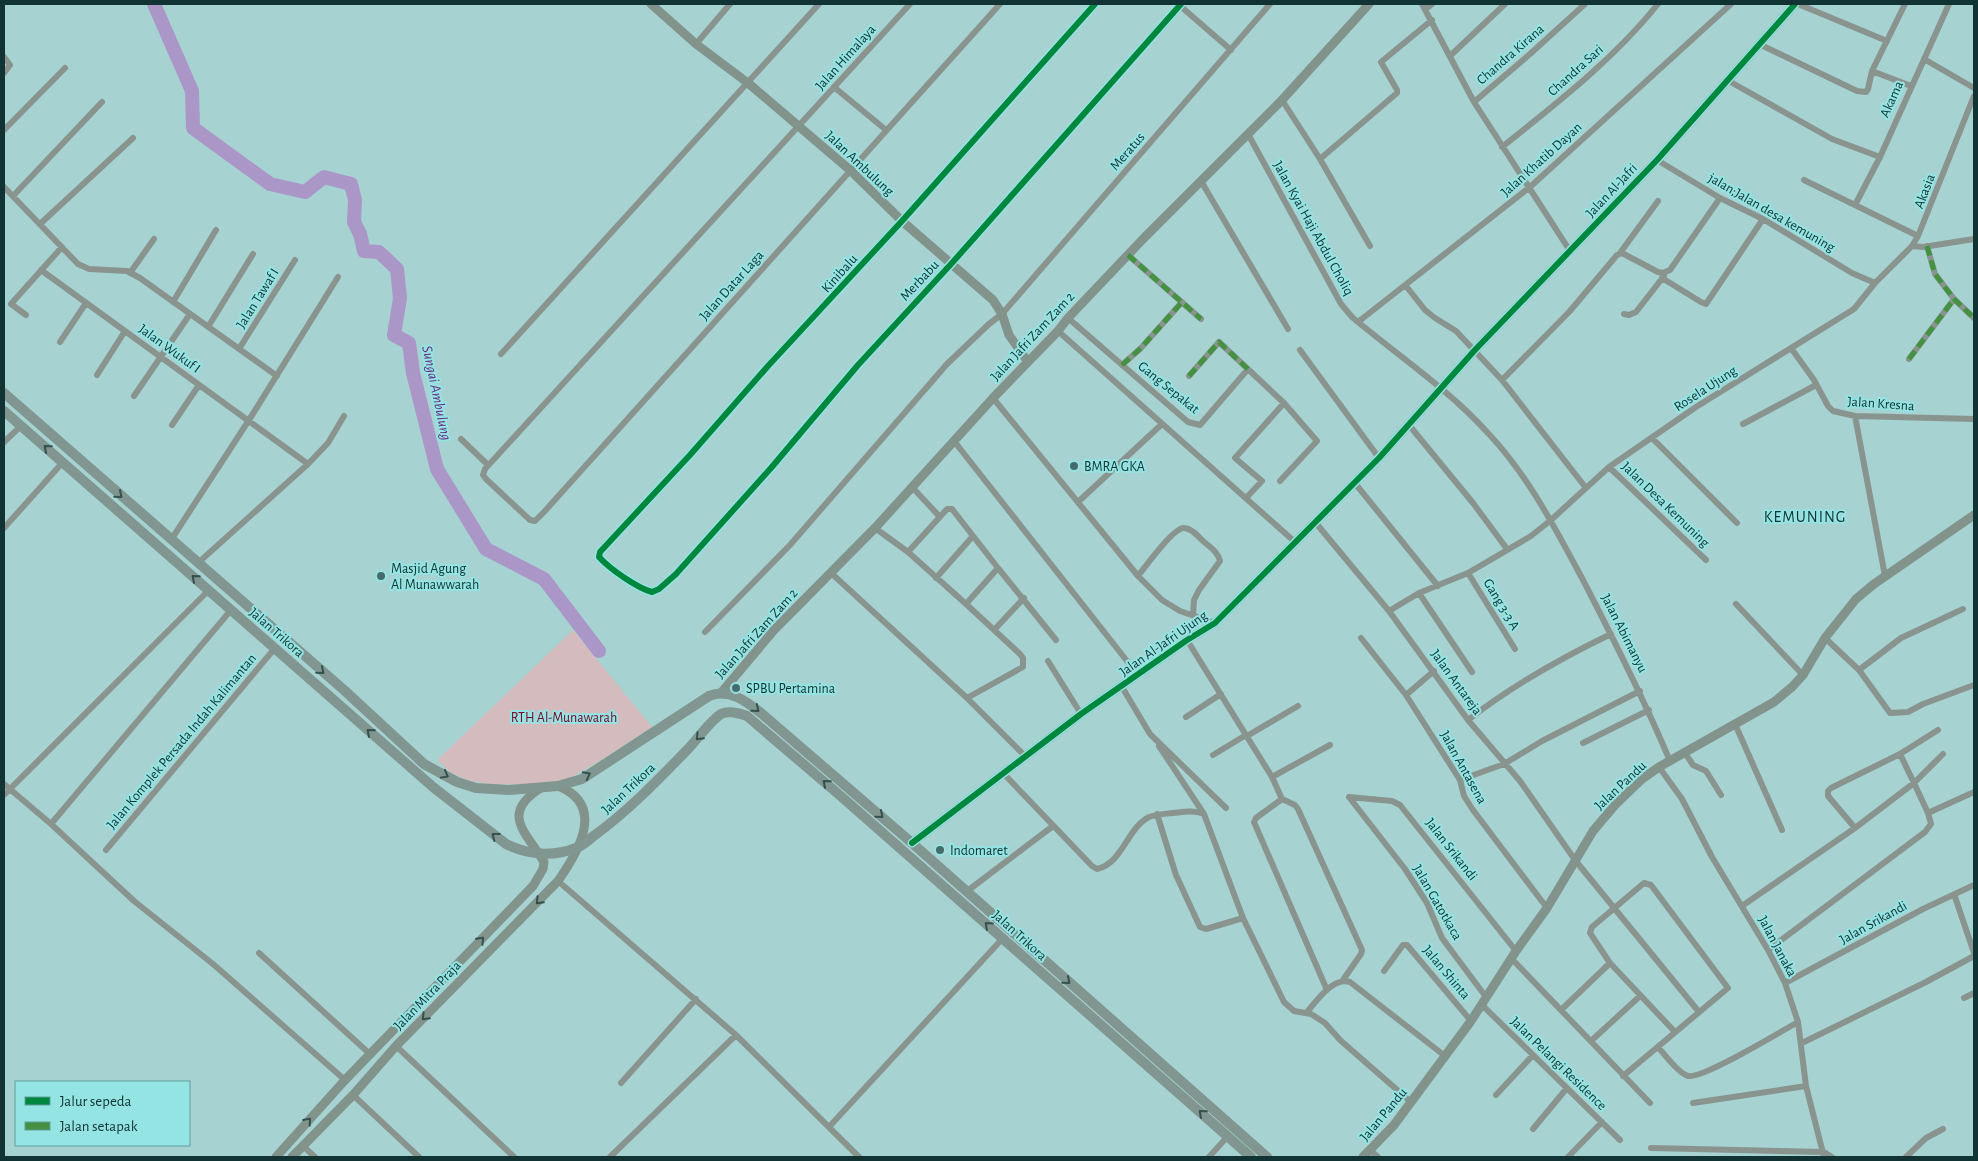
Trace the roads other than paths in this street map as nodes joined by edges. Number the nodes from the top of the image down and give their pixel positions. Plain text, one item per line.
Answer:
1 (651, 4) edge
2 (730, 4) edge
3 (819, 4) edge
4 (910, 4) edge
5 (1000, 4) edge
6 (1095, 4) edge
7 (1180, 4) edge
8 (1270, 4) edge
9 (1369, 4) edge
10 (1432, 4) edge
11 (1505, 4) edge
12 (1585, 4) edge
13 (1658, 4) edge
14 (1731, 4) edge
15 (1796, 4) edge
16 (1905, 4) edge
17 (1949, 4) edge
18 (1424, 6) edge
19 (1432, 20) junction
20 (1887, 41) junction
21 (696, 44) junction
22 (1759, 44) junction
23 (1231, 50) junction
24 (1451, 54) junction
25 (4, 57) edge
26 (1924, 60) junction
27 (65, 68) dead end
28 (1872, 71) junction
29 (4, 73) edge
30 (1727, 80) junction
31 (748, 83) junction
32 (1910, 86) junction
33 (834, 87) junction
34 (1974, 88) edge
35 (1974, 96) edge
36 (1282, 100) junction
37 (102, 102) dead end
38 (1474, 102) junction
39 (799, 126) junction
40 (4, 130) edge
41 (886, 130) junction
42 (1248, 134) junction
43 (133, 138) dead end
44 (1502, 147) junction
45 (1880, 157) junction
46 (1320, 159) junction
47 (1657, 160) junction
48 (850, 170) junction
49 (1804, 180) dead end
50 (1201, 181) junction
51 (1530, 187) junction
52 (4, 188) edge
53 (13, 196) junction
54 (1720, 198) junction
55 (1658, 201) dead end
56 (1855, 205) junction
57 (1763, 219) junction
58 (902, 221) junction
59 (40, 224) junction
60 (216, 230) dead end
61 (1918, 236) junction
62 (154, 239) dead end
63 (1974, 239) edge
64 (1370, 246) dead end
65 (1912, 246) junction
66 (1927, 246) junction
67 (62, 247) junction
68 (1570, 251) junction
69 (1620, 253) junction
70 (253, 254) dead end
71 (1128, 255) junction
72 (296, 260) dead end
73 (952, 263) junction
74 (41, 270) junction
75 (130, 272) junction
76 (1664, 275) junction
77 (338, 278) dead end
78 (1876, 283) junction
79 (1406, 286) junction
80 (1954, 299) junction
81 (173, 302) junction
82 (1182, 302) junction
83 (86, 303) junction
84 (190, 314) junction
85 (1002, 314) junction
86 (1624, 314) dead end
87 (26, 315) dead end
88 (1068, 318) junction
89 (1201, 318) dead end
90 (1974, 318) edge
91 (1358, 322) junction
92 (208, 326) junction
93 (1288, 329) dead end
94 (125, 331) junction
95 (1058, 331) junction
96 (60, 342) dead end
97 (1791, 348) junction
98 (239, 349) junction
99 (1300, 350) dead end
100 (1474, 351) junction
101 (501, 354) dead end
102 (161, 356) junction
103 (1908, 359) dead end
104 (1028, 362) junction
105 (1122, 365) junction
106 (1248, 369) junction
107 (97, 375) dead end
108 (277, 376) junction
109 (1189, 376) dead end
110 (1502, 380) junction
111 (200, 384) junction
112 (1816, 385) junction
113 (1441, 389) junction
114 (4, 394) edge
115 (134, 396) dead end
116 (992, 398) junction
117 (1284, 403) junction
118 (4, 411) edge
119 (344, 416) dead end
120 (1855, 416) junction
121 (1974, 419) edge
122 (249, 420) junction
123 (1162, 424) junction
124 (1743, 424) dead end
125 (172, 425) dead end
126 (1409, 425) junction
127 (21, 426) junction
128 (1652, 438) junction
129 (461, 439) dead end
130 (954, 441) junction
131 (4, 442) edge
132 (1379, 458) junction
133 (63, 462) junction
134 (308, 464) junction
135 (488, 465) junction
136 (1609, 467) junction
137 (97, 475) junction
138 (1280, 481) dead end
139 (1354, 482) junction
140 (89, 485) junction
141 (912, 487) junction
142 (1586, 488) junction
143 (1246, 498) junction
144 (1078, 502) junction
145 (1974, 515) edge
146 (940, 517) junction
147 (1551, 520) junction
148 (1315, 522) junction
149 (1737, 523) dead end
150 (4, 528) edge
151 (875, 528) junction
152 (973, 536) junction
153 (171, 540) junction
154 (1295, 542) junction
155 (1507, 549) junction
156 (908, 552) junction
157 (599, 556) joint
158 (1706, 560) dead end
159 (198, 563) junction
160 (998, 568) junction
161 (830, 572) junction
162 (1468, 573) junction
163 (1138, 576) junction
164 (1885, 576) junction
165 (936, 578) junction
166 (1438, 586) junction
167 (209, 590) junction
168 (1418, 593) junction
169 (1024, 598) junction
170 (966, 604) junction
171 (1736, 604) dead end
172 (1963, 609) dead end
173 (231, 610) junction
174 (1389, 611) junction
175 (1193, 615) junction
176 (1215, 624) junction
177 (994, 630) junction
178 (705, 632) dead end
179 (1611, 634) junction
180 (1362, 638) dead end
181 (1825, 638) junction
182 (1056, 640) dead end
183 (1187, 640) junction
184 (275, 648) junction
185 (1515, 649) dead end
186 (1048, 661) dead end
187 (1859, 670) junction
188 (1434, 671) junction
189 (1472, 672) dead end
190 (1138, 675) junction
191 (1803, 675) junction
192 (1974, 685) edge
193 (1122, 687) junction
194 (344, 690) junction
195 (1640, 691) junction
196 (721, 693) junction
197 (1221, 694) junction
198 (1406, 695) junction
199 (967, 698) junction
200 (334, 700) junction
201 (1298, 706) dead end
202 (1649, 710) junction
203 (1081, 714) junction
204 (1186, 717) dead end
205 (1468, 720) junction
206 (1735, 724) junction
207 (1938, 730) dead end
208 (1150, 734) junction
209 (1246, 736) junction
210 (1583, 743) dead end
211 (1330, 745) dead end
212 (1685, 753) junction
213 (1900, 754) junction
214 (1943, 754) dead end
215 (1214, 755) dead end
216 (1026, 758) junction
217 (1670, 761) junction
218 (1504, 764) junction
219 (1660, 767) junction
220 (1004, 774) junction
221 (1272, 777) junction
222 (1460, 780) junction
223 (1914, 783) junction
224 (4, 784) edge
225 (558, 786) junction
226 (541, 788) junction
227 (10, 789) junction
228 (1974, 792) edge
229 (847, 794) junction
230 (4, 795) edge
231 (1721, 795) dead end
232 (1349, 797) joint
233 (1282, 798) junction
234 (860, 805) junction
235 (1226, 808) dead end
236 (1928, 813) junction
237 (1156, 814) junction
238 (1204, 814) junction
239 (51, 824) junction
240 (1053, 826) junction
241 (1855, 828) junction
242 (1782, 830) dead end
243 (912, 843) junction
244 (578, 848) junction
245 (106, 850) dead end
246 (539, 854) junction
247 (1575, 860) junction
248 (558, 881) junction
249 (1974, 885) edge
250 (966, 892) junction
251 (1954, 894) junction
252 (1742, 906) junction
253 (1614, 907) junction
254 (1547, 908) junction
255 (1243, 918) junction
256 (1003, 938) junction
257 (1768, 950) junction
258 (260, 953) dead end
259 (1974, 954) edge
260 (1514, 955) junction
261 (1610, 963) junction
262 (1384, 971) dead end
263 (1343, 980) junction
264 (1785, 983) junction
265 (1327, 990) junction
266 (1974, 993) edge
267 (1640, 996) junction
268 (1964, 998) dead end
269 (696, 999) junction
270 (1484, 1001) junction
271 (1561, 1010) junction
272 (1699, 1012) junction
273 (1306, 1013) junction
274 (1471, 1021) junction
275 (1798, 1022) junction
276 (1675, 1032) junction
277 (736, 1035) junction
278 (1591, 1041) junction
279 (1802, 1043) junction
280 (396, 1046) junction
281 (1658, 1047) junction
282 (371, 1054) junction
283 (1533, 1055) junction
284 (1445, 1056) junction
285 (1623, 1076) junction
286 (345, 1080) junction
287 (621, 1083) dead end
288 (1806, 1086) junction
289 (1567, 1088) junction
290 (353, 1095) junction
291 (1496, 1095) dead end
292 (1412, 1102) junction
293 (1650, 1103) dead end
294 (1693, 1103) dead end
295 (1602, 1122) junction
296 (829, 1128) junction
297 (1533, 1129) dead end
298 (1943, 1129) dead end
299 (1228, 1136) junction
300 (1620, 1140) dead end
301 (302, 1146) junction
302 (1651, 1148) dead end
303 (1370, 1150) junction
304 (1824, 1154) edge
305 (276, 1157) edge
306 (292, 1157) edge
307 (315, 1157) edge
308 (419, 1157) edge
309 (514, 1157) edge
310 (610, 1157) edge
311 (859, 1157) edge
312 (1209, 1157) edge
313 (1251, 1157) edge
314 (1267, 1157) edge
315 (1364, 1157) edge
316 (1378, 1157) edge
317 (1568, 1157) edge
318 (1832, 1157) edge
319 (1906, 1157) edge

1 - 21 street, Jalan Ambulung
2 - 21 street
3 - 31 street
4 - 33 street, Jalan Himalaya
5 - 41 street, Jalan Datar Laga
6 - 58 street, Kinibalu
7 - 23 street
7 - 73 street, Merbabu
8 - 23 street, Meratus
9 - 36 street, Jalan Jafri Zam Zam 2
10 - 18 street
11 - 24 street
12 - 38 street, Chandra Kirana
13 - 44 street, Chandra Sari
14 - 51 street, Jalan Khatib Dayan
15 - 20 street
15 - 22 street, Jalan Al-Jafri
16 - 20 street
17 - 26 street, Akama
18 - 19 street
19 - 24 street
19 - 46 street
20 - 28 street
21 - 31 street, Jalan Ambulung
22 - 28 street
22 - 30 street, Jalan Al-Jafri
23 - 85 street, Meratus
24 - 38 street
25 - 29 street
26 - 32 street, Akama
26 - 34 street
27 - 40 street
28 - 32 street
30 - 45 street
30 - 47 street, Jalan Al-Jafri
31 - 39 street, Jalan Ambulung
31 - 101 street
32 - 45 street, Akama
33 - 39 street, Jalan Himalaya
33 - 41 street
35 - 61 street, Akasia
36 - 42 street, Jalan Jafri Zam Zam 2
36 - 46 street
37 - 53 street
38 - 44 street
39 - 48 street, Jalan Ambulung
39 - 135 street, Jalan Himalaya
41 - 48 street, Jalan Datar Laga
42 - 50 street, Jalan Jafri Zam Zam 2
42 - 91 street, Jalan Kyai Haji Abdul Choliq
43 - 59 street
44 - 51 street
45 - 56 street, Akama
46 - 64 street
47 - 54 street, jalan;Jalan desa kemuning
47 - 68 street, Jalan Al-Jafri
48 - 58 street, Jalan Ambulung
48 - 135 street, Jalan Datar Laga
49 - 56 street
50 - 71 street, Jalan Jafri Zam Zam 2
50 - 93 street
51 - 68 street
51 - 79 street, Jalan Khatib Dayan
52 - 53 street
53 - 59 street
54 - 57 street, jalan;Jalan desa kemuning
54 - 76 street
55 - 69 street
56 - 61 street
57 - 76 street
57 - 78 street, jalan;Jalan desa kemuning
58 - 73 street, Jalan Ambulung
58 - 157 street, Kinibalu
59 - 67 street
60 - 81 street
61 - 65 street, Akasia
62 - 75 street
63 - 66 street
65 - 66 street
65 - 78 street, Akasia
66 - 80 street
67 - 74 street
67 - 75 street
68 - 100 street, Jalan Al-Jafri
69 - 76 street
69 - 110 street
70 - 92 street
71 - 82 street
71 - 88 street, Jalan Jafri Zam Zam 2
72 - 98 street, Jalan Tawaf I
73 - 85 street, Jalan Ambulung
73 - 157 street, Merbabu
74 - 83 street, Jalan Wukuf I
74 - 87 street
75 - 81 street
76 - 86 street
77 - 108 street
78 - 97 street, Rosela Ujung
79 - 91 street, Jalan Khatib Dayan
79 - 100 street
80 - 90 street
80 - 103 street
81 - 84 street
82 - 89 street
82 - 105 street
83 - 94 street, Jalan Wukuf I
83 - 96 street
84 - 92 street
84 - 102 street
85 - 104 street, Jalan Ambulung
85 - 178 street, Meratus
88 - 95 street, Jalan Jafri Zam Zam 2
88 - 105 street, Gang Sepakat
91 - 113 street, Jalan Kyai Haji Abdul Choliq
92 - 98 street
94 - 102 street, Jalan Wukuf I
94 - 107 street
95 - 104 street, Jalan Jafri Zam Zam 2
95 - 123 street
97 - 112 street, Jalan Kresna
97 - 128 street, Rosela Ujung
98 - 108 street
99 - 132 street
100 - 110 street
100 - 113 street, Jalan Al-Jafri
102 - 111 street, Jalan Wukuf I
102 - 115 street
104 - 116 street, Jalan Jafri Zam Zam 2
105 - 106 street, Gang Sepakat
106 - 109 street
106 - 117 street
108 - 122 street
110 - 142 street
111 - 122 street, Jalan Wukuf I
111 - 125 street
112 - 120 street, Jalan Kresna
112 - 124 street
113 - 126 street, Jalan Al-Jafri Ujung
113 - 147 street, Jalan Kyai Haji Abdul Choliq
114 - 137 main road, Jalan Trikora
116 - 130 street, Jalan Jafri Zam Zam 2
116 - 144 street
117 - 138 street
117 - 143 street
118 - 127 main road, Jalan Trikora
119 - 134 street
120 - 121 street, Jalan Kresna
120 - 164 street
122 - 134 street, Jalan Wukuf I
122 - 153 street
123 - 143 street
123 - 144 street
126 - 132 street, Jalan Al-Jafri Ujung
126 - 155 street
127 - 131 street
133 -> 127 main road, Jalan Trikora
128 - 136 street, Rosela Ujung
128 - 149 street
129 - 135 street
130 - 141 street, Jalan Jafri Zam Zam 2
130 - 190 street
132 - 139 street, Jalan Al-Jafri Ujung
133 - 140 main road, Jalan Trikora
133 - 150 street
134 - 159 street
136 - 142 street, Rosela Ujung
136 - 158 street, Jalan Desa Kemuning
137 - 140 main road
137 -> 153 main road, Jalan Trikora
139 - 148 street, Jalan Al-Jafri Ujung
139 - 166 street
167 -> 140 main road, Jalan Trikora
141 - 146 street
141 - 151 street, Jalan Jafri Zam Zam 2
142 - 147 street, Rosela Ujung
143 - 154 street
144 - 163 street
145 - 164 street, Jalan Pandu
146 - 152 street
146 - 156 street
147 - 155 street, Rosela Ujung
147 - 179 street, Jalan Abimanyu
148 - 154 street, Jalan Al-Jafri Ujung
148 - 174 street, Jalan Antareja
151 - 156 street
151 - 161 street, Jalan Jafri Zam Zam 2
152 - 160 street
152 - 165 street
153 - 159 main road, Jalan Trikora
154 - 176 street, Jalan Al-Jafri Ujung
155 - 162 street, Rosela Ujung
156 - 165 street
159 -> 194 main road, Jalan Trikora
160 - 169 street
160 - 170 street
161 - 196 street, Jalan Jafri Zam Zam 2
161 - 199 street
162 - 166 street, Rosela Ujung
162 - 185 street, Gang 3-3 A
163 - 175 street
163 - 175 street
164 - 181 street, Jalan Pandu
165 - 170 street
166 - 168 street, Rosela Ujung
167 - 173 main road, Jalan Trikora
167 - 227 street
168 - 174 street, Rosela Ujung
168 - 189 street
169 - 177 street
169 - 182 street
170 - 177 street
171 - 191 street
172 - 187 street
173 - 184 main road, Jalan Trikora
173 - 239 street
174 - 188 street, Jalan Antareja
175 - 176 street
176 - 183 street, Jalan Al-Jafri Ujung
177 - 199 street
179 - 195 street, Jalan Abimanyu
179 - 205 street
180 - 198 street, Jalan Antasena
181 - 187 street
181 - 191 street, Jalan Pandu
183 - 190 street, Jalan Al-Jafri Ujung
183 - 197 street
184 - 200 main road, Jalan Trikora
184 - 245 street, Jalan Komplek Persada Indah Kalimantan
186 - 203 street
187 - 192 street
188 - 198 street
188 - 205 street, Jalan Antareja
190 - 193 street, Jalan Al-Jafri Ujung
191 - 206 street, Jalan Pandu
193 - 203 street, Jalan Al-Jafri Ujung
193 - 208 street
194 - 200 main road
194 -> 226 main road, Jalan Trikora
195 - 202 street, Jalan Abimanyu
195 - 218 street
225 -> 196 main road, Jalan Trikora
196 -> 229 main road, Jalan Trikora
197 - 204 street
197 - 209 street
198 - 222 street, Jalan Antasena
199 - 216 street
246 -> 200 main road, Jalan Trikora
201 - 209 street
202 - 210 street
202 - 217 street, Jalan Abimanyu
203 - 216 street, Jalan Al-Jafri Ujung
205 - 218 street, Jalan Antareja
206 - 212 street, Jalan Pandu
206 - 242 street
207 - 213 street
208 - 235 street
208 - 238 street
209 - 215 street
209 - 221 street
211 - 221 street
212 - 217 street, Jalan Pandu
212 - 231 street
213 - 223 street
213 - 241 street
214 - 223 street
216 - 220 street, Jalan Al-Jafri Ujung
217 - 219 street, Jalan Pandu
218 - 222 street
218 - 247 street, Jalan Antareja
219 - 247 street, Jalan Pandu
219 - 252 street, Jalan Janaka
220 - 240 street
220 - 243 street, Jalan Al-Jafri Ujung
221 - 233 street
222 - 254 street, Jalan Antasena
223 - 236 street
223 - 241 street
224 - 227 street
225 - 226 main road, Jalan Trikora
225 - 244 street
226 - 246 street
227 - 230 street
227 - 239 street
228 - 236 street
229 - 234 main road, Jalan Trikora
229 -> 244 main road, Jalan Trikora
232 - 260 street, Jalan Srikandi
232 - 270 street, Jalan Gatotkaca
233 - 263 street
233 - 265 street
234 -> 243 main road, Jalan Trikora
256 -> 234 main road, Jalan Trikora
236 - 257 street
237 - 238 street
237 - 240 street
237 - 255 street
238 - 255 street
239 - 286 street
240 - 250 street
241 - 252 street
243 - 250 main road, Jalan Trikora
244 - 246 main road, Jalan Trikora
244 - 248 street, Jalan Mitra Praja
282 -> 246 street, Jalan Mitra Praja
247 - 253 street, Jalan Antareja
247 - 254 street, Jalan Pandu
248 - 269 street
248 -> 280 street, Jalan Mitra Praja
249 - 251 street, Jalan Srikandi
250 -> 314 main road, Jalan Trikora
251 - 259 street
251 - 264 street, Jalan Srikandi
252 - 257 street, Jalan Janaka
253 - 261 street
253 - 272 street, Jalan Antareja
253 - 272 street
254 - 260 street, Jalan Pandu
255 - 273 street
256 - 296 street
299 -> 256 main road, Jalan Trikora
257 - 264 street, Jalan Janaka
258 - 282 street
259 - 279 street
260 - 270 street, Jalan Pandu
260 - 271 street, Jalan Srikandi
261 - 267 street
261 - 271 street
262 - 274 street, Jalan Shinta
263 - 265 street
263 - 284 street
264 - 275 street, Jalan Janaka
265 - 273 street
266 - 268 street
267 - 276 street
267 - 278 street
269 - 277 street
269 - 287 street
270 - 274 street, Jalan Pandu
270 - 283 street, Jalan Pelangi Residence
271 - 278 street, Jalan Srikandi
272 - 276 street
273 - 292 street
274 - 284 street, Jalan Pandu
275 - 279 street, Jalan Janaka
275 - 281 street
276 - 281 street
277 - 296 street
277 - 310 street
278 - 285 street, Jalan Srikandi
279 - 288 street, Jalan Janaka
280 - 290 street, Jalan Mitra Praja
280 - 309 street
281 - 285 street
282 - 286 street, Jalan Mitra Praja
283 - 289 street, Jalan Pelangi Residence
283 - 291 street
284 - 292 street, Jalan Pandu
285 - 293 street, Jalan Srikandi
305 -> 286 street, Jalan Mitra Praja
288 - 294 street
288 - 304 street, Jalan Janaka
289 - 295 street, Jalan Pelangi Residence
289 - 297 street
290 - 301 street, Jalan Mitra Praja
290 - 308 street
292 - 303 street, Jalan Pandu
295 - 300 street, Jalan Pelangi Residence
295 - 317 street
296 - 311 street
298 - 319 street
299 - 312 street
299 - 313 main road, Jalan Trikora
301 - 306 street, Jalan Mitra Praja
301 - 307 street
302 - 304 street
303 - 315 street, Jalan Pandu
303 - 316 street
304 - 318 street

